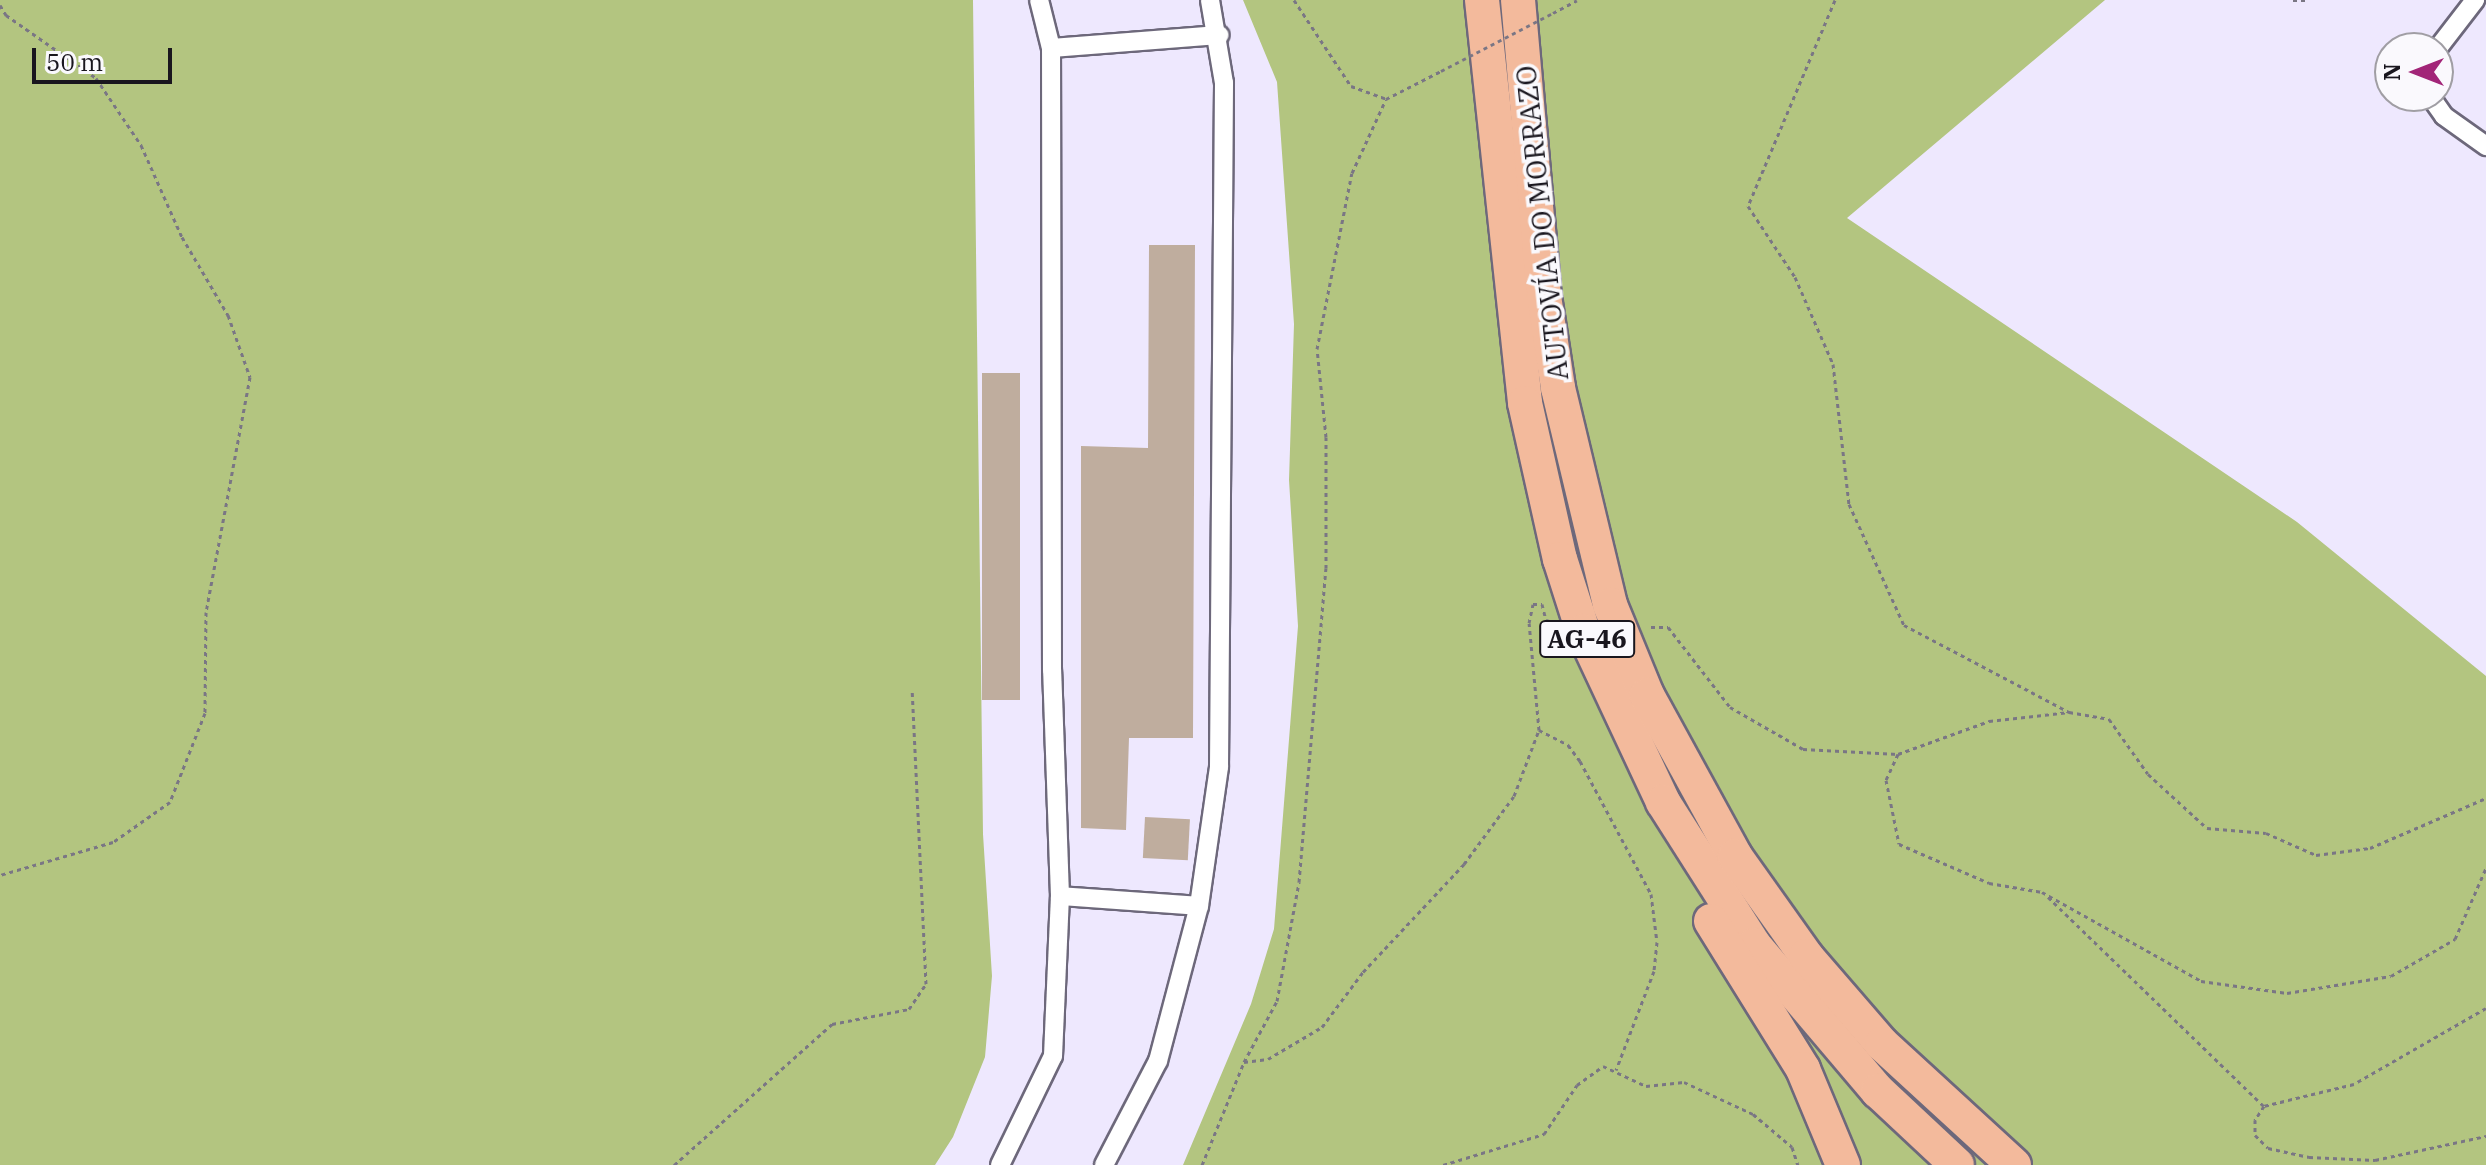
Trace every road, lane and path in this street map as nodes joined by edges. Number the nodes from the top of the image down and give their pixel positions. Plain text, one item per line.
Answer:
1 (1039, 0) edge
2 (1210, 0) edge
3 (1294, 0) edge
4 (1482, 0) edge
5 (1518, 0) edge
6 (1577, 0) edge
7 (1835, 0) edge
8 (2293, 0) edge
9 (2306, 0) edge
10 (2475, 0) edge
11 (1569, 2) edge
12 (0, 5) edge
13 (2450, 32) edge
14 (1219, 35) junction
15 (1051, 48) junction
16 (1386, 99) junction
17 (2441, 112) edge
18 (2486, 146) edge
19 (1571, 627) junction
20 (1651, 627) dead end
21 (912, 689) dead end
22 (2069, 712) junction
23 (1539, 730) junction
24 (1898, 754) junction
25 (2486, 798) edge
26 (2486, 868) edge
27 (0, 875) edge
28 (2042, 892) junction
29 (1060, 896) junction
30 (1199, 906) junction
31 (2486, 1008) edge
32 (1244, 1062) junction
33 (1615, 1072) junction
34 (2264, 1106) junction
35 (2486, 1136) edge
36 (674, 1165) edge
37 (1000, 1165) edge
38 (1104, 1165) edge
39 (1202, 1165) edge
40 (1443, 1165) edge
41 (1798, 1165) edge
42 (1843, 1165) edge
43 (1957, 1165) edge
44 (2014, 1165) edge

1 - 15 street
2 - 14 street
3 - 16 path
4 - 19 highway, AUTOVÍA DO MORRAZO / AG-46
5 - 44 highway, AUTOVÍA DO MORRAZO / AG-46
6 - 11 path
7 - 22 path
8 - 9 path
10 - 13 street
11 - 16 path, bridge
12 - 27 path
14 - 15 street
14 - 30 street
15 - 29 street
16 - 32 path
17 - 18 street
19 - 23 path
19 - 42 highway
19 - 43 highway, AUTOVÍA DO MORRAZO / AG-46
20 - 24 path
21 - 36 path
22 - 24 path
22 - 25 path
23 - 32 path
23 - 33 path
24 - 28 path
26 - 28 path
28 - 34 path
29 - 30 street
29 - 37 street
30 - 38 street
31 - 34 path
32 - 39 path
33 - 40 path
33 - 41 path
34 - 35 path

